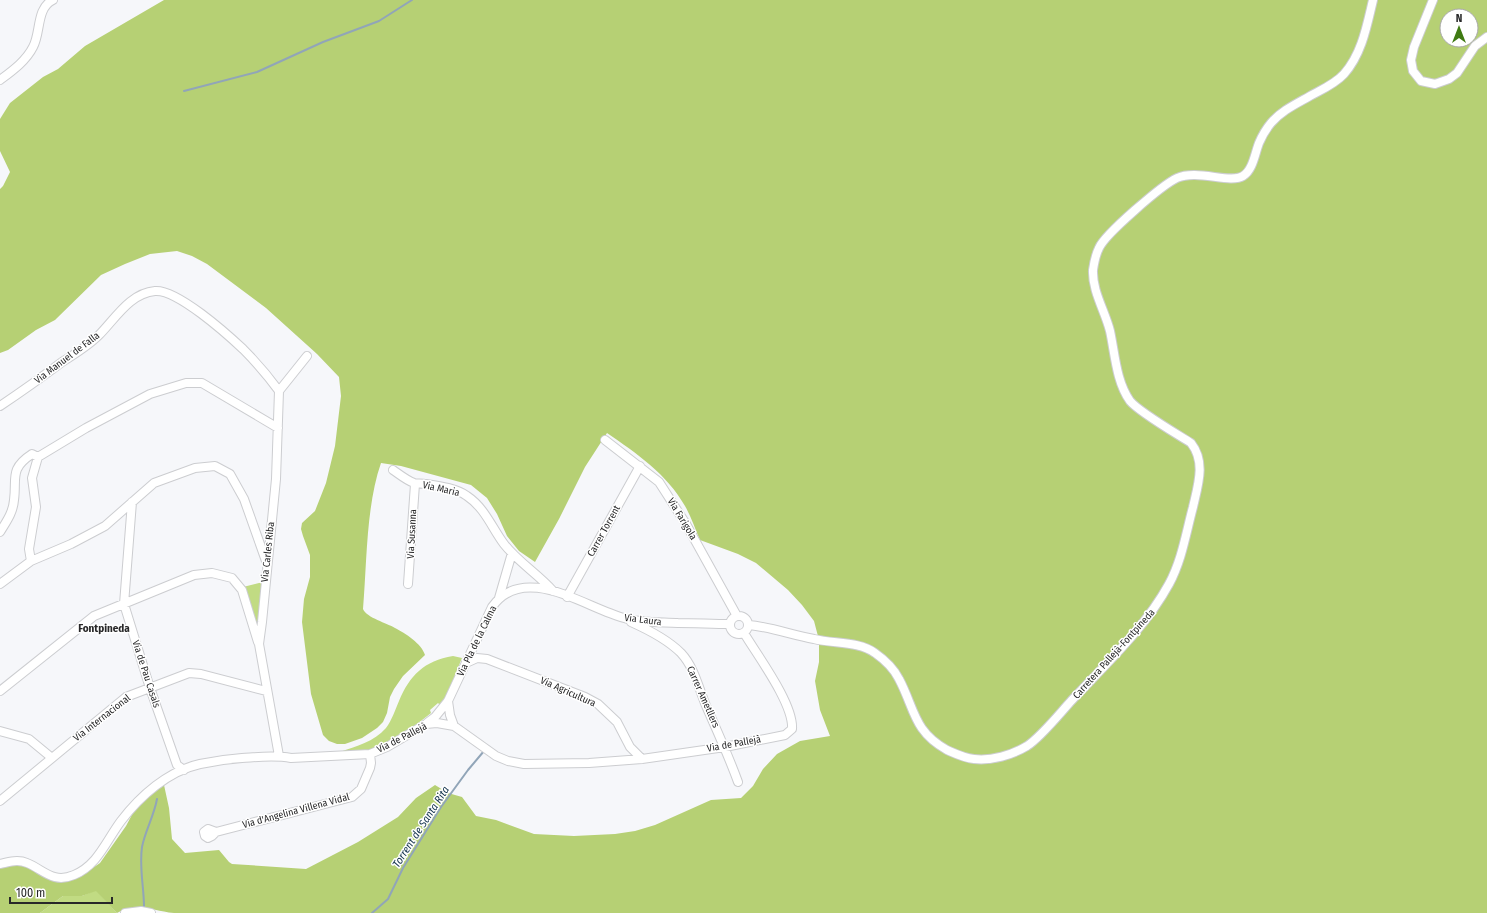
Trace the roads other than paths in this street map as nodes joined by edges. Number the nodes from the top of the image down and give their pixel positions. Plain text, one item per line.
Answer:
1 (53, 0) edge
2 (1374, 0) edge
3 (1433, 0) edge
4 (1487, 37) edge
5 (0, 80) edge
6 (307, 356) dead end
7 (279, 390) junction
8 (0, 406) edge
9 (278, 428) junction
10 (605, 440) dead end
11 (38, 457) junction
12 (640, 466) junction
13 (393, 470) dead end
14 (415, 484) junction
15 (132, 502) junction
16 (0, 532) edge
17 (512, 553) junction
18 (31, 561) junction
19 (267, 563) junction
20 (0, 584) edge
21 (408, 584) dead end
22 (537, 587) joint
23 (553, 592) junction
24 (567, 597) junction
25 (499, 598) junction
26 (124, 604) junction
27 (737, 616) junction
28 (624, 618) junction
29 (730, 624) junction
30 (748, 625) junction
31 (744, 633) junction
32 (477, 640) junction
33 (259, 644) junction
34 (487, 658) junction
35 (466, 663) junction
36 (150, 688) junction
37 (0, 691) edge
38 (266, 691) junction
39 (448, 701) junction
40 (426, 724) junction
41 (454, 726) junction
42 (0, 731) edge
43 (630, 747) junction
44 (725, 748) junction
45 (370, 754) junction
46 (279, 756) junction
47 (52, 758) junction
48 (642, 759) junction
49 (620, 760) junction
50 (184, 770) junction
51 (738, 782) dead end
52 (0, 801) edge
53 (216, 832) dead end
54 (0, 864) edge
55 (126, 913) edge
56 (151, 913) edge

1 - 5 street
2 - 30 street, Carretera Pallejà-Fontpineda
3 - 4 street
6 - 7 street
7 - 8 street, Via Manuel de Falla
7 - 9 street, Via Carles Riba
9 - 11 street
9 - 19 street, Via Carles Riba
10 - 12 street, Via Farigola
11 - 16 street
11 - 18 street
12 - 24 street, Carrer Torrent
12 - 27 street, Via Farigola
13 - 14 street, Via Maria
14 - 17 street, Via Maria
14 - 21 street, Via Susanna
15 - 18 street
15 - 19 street
15 - 26 street, Via de Pau Casals
17 - 23 street, Via Maria
17 - 25 street
18 - 20 street
19 - 33 street, Via Carles Riba
22 - 23 street, Via Laura
22 - 25 street, Via Pla de la Calma
23 - 24 street, Via Laura
24 - 28 street, Via Laura
25 - 32 street, Via Pla de la Calma
26 - 33 street
26 - 36 street, Via de Pau Casals
26 - 37 street
27 - 29 street
27 - 30 street
28 - 29 street, Via Laura
28 - 44 street, Carrer Ametllers
29 - 31 street
30 - 31 street
31 - 44 street, Via de Pallejà
32 - 34 street
32 - 35 street, Via Pla de la Calma
33 - 38 street, Via Carles Riba
34 - 35 street
34 - 43 street, Via Agricultura
35 - 39 street, Via Pla de la Calma
36 - 38 street, Via Internacional
36 - 47 street, Via Internacional
36 - 50 street, Via de Pau Casals
38 - 46 street, Via Carles Riba
39 - 40 street, Via Pla de la Calma
39 - 41 street
40 - 41 street, Via de Pallejà
40 - 45 street, Via de Pallejà
41 - 49 street, Via de Pallejà
42 - 47 street
43 - 48 street, Via Agricultura
43 - 49 street
44 - 48 street, Via de Pallejà
44 - 51 street, Carrer Ametllers
45 - 46 street, Via de Pallejà
45 - 53 street, Via d'Angelina Villena Vidal
46 - 50 street, Via de Pallejà
47 - 52 street, Via Internacional
48 - 49 street, Via de Pallejà
50 - 54 street, Via de Pallejà
55 - 56 street

